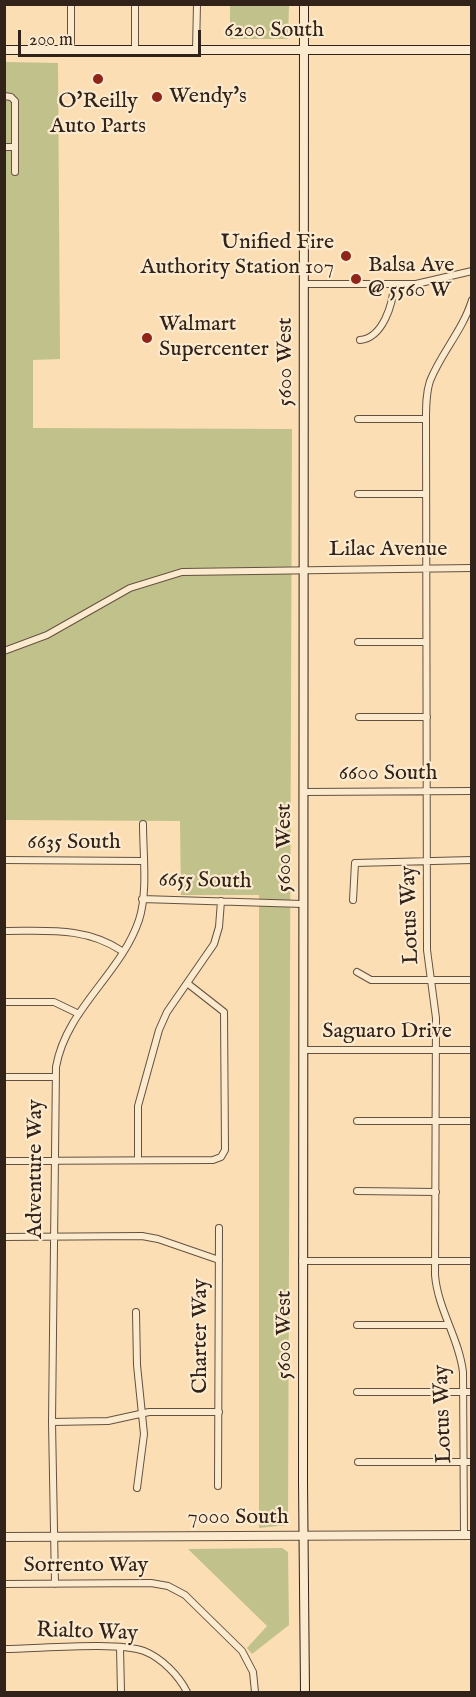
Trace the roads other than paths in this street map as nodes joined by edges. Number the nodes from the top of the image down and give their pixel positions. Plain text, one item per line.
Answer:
1 (71, 4) edge
2 (135, 4) edge
3 (196, 4) edge
4 (304, 4) edge
5 (4, 50) edge
6 (71, 50) junction
7 (135, 50) junction
8 (196, 50) junction
9 (304, 50) junction
10 (471, 50) edge
11 (4, 96) edge
12 (4, 147) edge
13 (15, 147) junction
14 (15, 172) dead end
15 (471, 271) edge
16 (304, 284) junction
17 (394, 284) junction
18 (471, 300) edge
19 (360, 340) dead end
20 (426, 419) junction
21 (358, 420) dead end
22 (358, 494) dead end
23 (426, 494) junction
24 (304, 568) junction
25 (426, 568) junction
26 (471, 568) edge
27 (358, 642) dead end
28 (426, 642) junction
29 (4, 651) edge
30 (359, 717) dead end
31 (427, 717) junction
32 (427, 791) junction
33 (471, 791) edge
34 (304, 792) junction
35 (143, 824) dead end
36 (4, 860) edge
37 (427, 860) junction
38 (471, 860) edge
39 (143, 861) junction
40 (142, 899) junction
41 (353, 900) dead end
42 (221, 901) junction
43 (303, 904) junction
44 (7, 931) dead end
45 (122, 951) junction
46 (357, 972) dead end
47 (432, 980) junction
48 (471, 980) edge
49 (187, 983) junction
50 (4, 1002) edge
51 (79, 1014) junction
52 (303, 1050) junction
53 (436, 1050) junction
54 (471, 1050) edge
55 (4, 1077) edge
56 (55, 1077) junction
57 (357, 1121) dead end
58 (436, 1121) junction
59 (471, 1122) edge
60 (54, 1160) junction
61 (138, 1160) junction
62 (4, 1161) edge
63 (357, 1191) dead end
64 (436, 1192) junction
65 (219, 1228) dead end
66 (4, 1236) edge
67 (54, 1236) junction
68 (219, 1260) junction
69 (303, 1261) junction
70 (436, 1261) junction
71 (471, 1261) edge
72 (136, 1312) dead end
73 (357, 1325) dead end
74 (449, 1325) junction
75 (357, 1392) dead end
76 (468, 1392) edge
77 (142, 1412) junction
78 (219, 1412) junction
79 (52, 1422) junction
80 (358, 1462) dead end
81 (468, 1462) edge
82 (218, 1486) dead end
83 (137, 1488) dead end
84 (468, 1535) edge
85 (303, 1536) junction
86 (4, 1537) edge
87 (55, 1537) junction
88 (4, 1584) edge
89 (55, 1584) junction
90 (120, 1648) junction
91 (4, 1649) edge
92 (121, 1692) edge
93 (187, 1692) edge
94 (255, 1692) edge
95 (305, 1692) edge

1 - 6 street
2 - 7 street
3 - 8 street
4 - 9 main road, 5600 West
5 - 6 main road, 6200 South
6 - 7 main road, 6200 South
7 - 8 main road, 6200 South
8 - 9 main road, 6200 South
9 - 10 main road, 6200 South
9 - 16 main road, 5600 West
11 - 13 street
12 - 13 street
13 - 14 street
15 - 17 street
16 - 17 street
16 - 24 main road, 5600 West
17 - 19 street
18 - 20 street, Lotus Way
20 - 21 street
20 - 23 street, Lotus Way
22 - 23 street
23 - 25 street, Lotus Way
24 - 25 street, Lilac Avenue
24 - 29 street, Lilac Avenue
24 - 34 main road, 5600 West
25 - 26 street, Lilac Avenue
25 - 28 street, Lotus Way
27 - 28 street
28 - 31 street, Lotus Way
30 - 31 street
31 - 32 street, Lotus Way
32 - 33 street, 6600 South
32 - 34 street, 6600 South
32 - 37 street, Lotus Way
34 - 43 main road, 5600 West
35 - 39 street, Adventure Way
36 - 39 street, 6635 South
37 - 38 street
37 - 41 street
37 - 47 street, Lotus Way
39 - 40 street, Adventure Way
40 - 42 street, 6655 South
40 - 45 street, Adventure Way
42 - 43 street, 6655 South
42 - 49 street
43 - 52 main road, 5600 West
44 - 45 street
45 - 51 street, Adventure Way
46 - 47 street
47 - 48 street
47 - 53 street, Lotus Way
49 - 61 street
49 - 61 street
50 - 51 street
51 - 56 street, Adventure Way
52 - 53 street, Saguaro Drive
52 - 69 main road, 5600 West
53 - 54 street, Saguaro Drive
53 - 58 street, Lotus Way
55 - 56 street
56 - 60 street, Adventure Way
57 - 58 street
58 - 59 street
58 - 64 street, Lotus Way
60 - 61 street
60 - 62 street
60 - 67 street, Adventure Way
63 - 64 street
64 - 70 street, Lotus Way
65 - 68 street, Charter Way
66 - 67 street
67 - 68 street
67 - 79 street, Adventure Way
68 - 78 street, Charter Way
69 - 70 street
69 - 85 main road, 5600 West
70 - 71 street
70 - 74 street, Lotus Way
72 - 77 street
73 - 74 street
74 - 76 street, Lotus Way
75 - 76 street
76 - 81 street, Lotus Way
77 - 78 street
77 - 79 street
77 - 83 street
78 - 82 street, Charter Way
79 - 87 street, Adventure Way
80 - 81 street
81 - 84 street, Lotus Way
84 - 85 street, 7000 South
85 - 87 street, 7000 South
85 - 95 main road, 5600 West
86 - 87 street, 7000 South
87 - 89 street, Adventure Way
88 - 89 street, Sorrento Way
89 - 94 street, Sorrento Way
90 - 91 street, Rialto Way
90 - 92 street
90 - 93 street, Rialto Way

